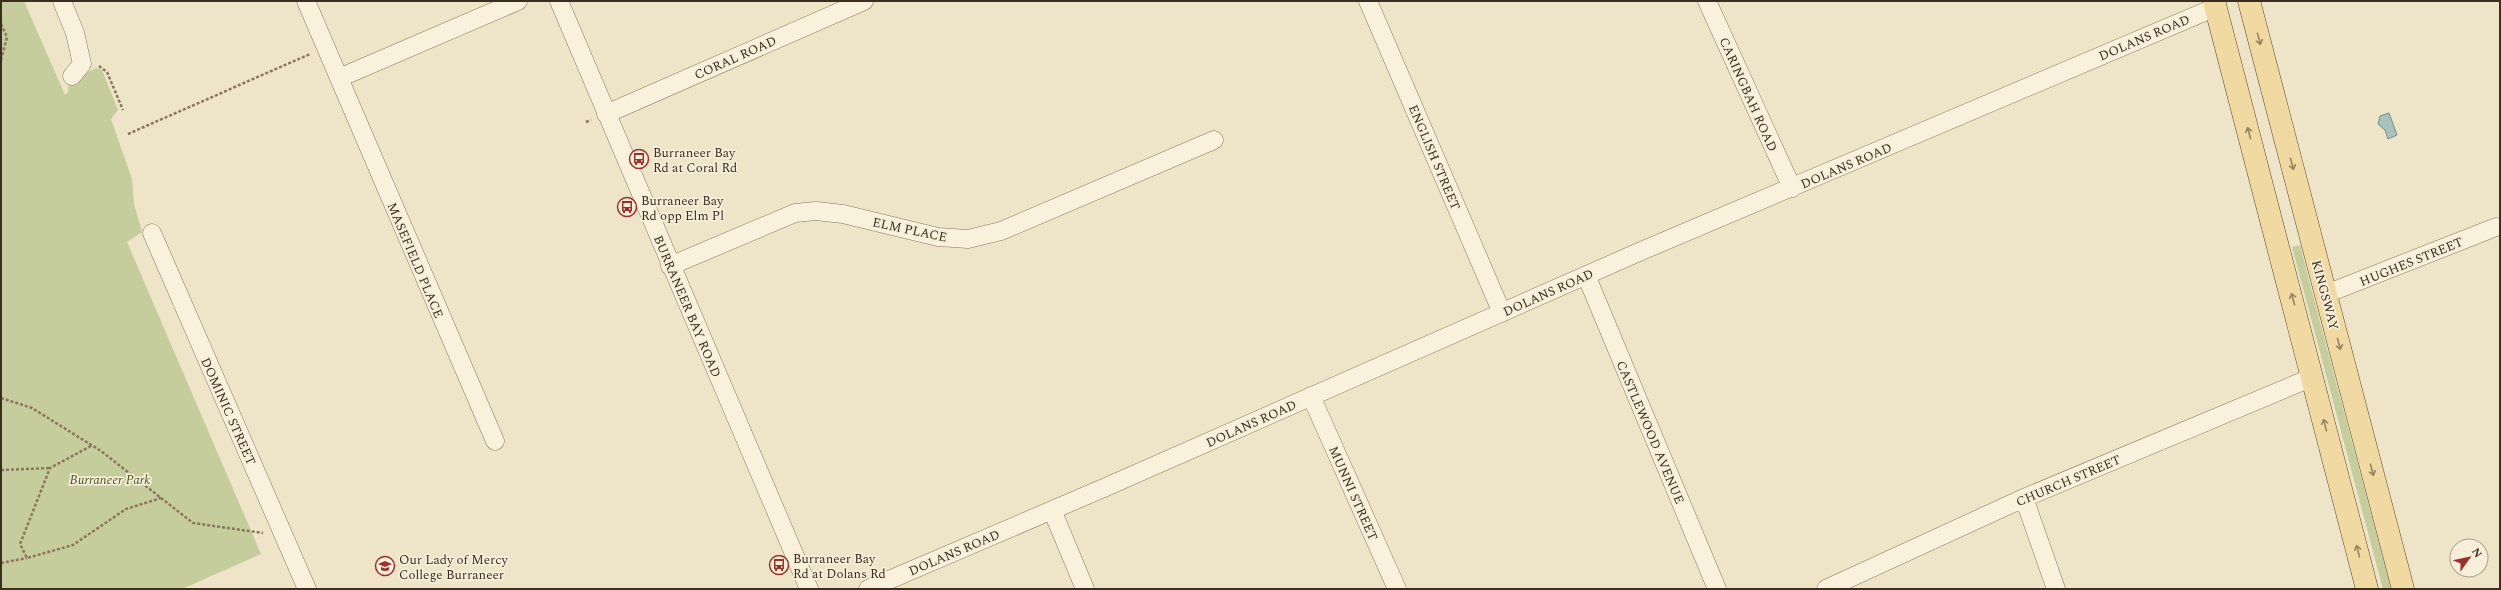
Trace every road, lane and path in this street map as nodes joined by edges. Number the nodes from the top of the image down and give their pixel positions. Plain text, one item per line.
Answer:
1 (62, 1) edge
2 (306, 1) edge
3 (518, 1) edge
4 (559, 1) edge
5 (864, 1) edge
6 (1368, 1) edge
7 (1707, 1) edge
8 (2249, 1) edge
9 (2220, 3) edge
10 (1, 24) edge
11 (325, 47) junction
12 (1, 60) edge
13 (84, 68) joint
14 (339, 78) junction
15 (123, 110) dead end
16 (606, 114) junction
17 (128, 134) dead end
18 (1214, 140) dead end
19 (1792, 188) junction
20 (2496, 227) dead end
21 (152, 233) dead end
22 (670, 266) junction
23 (1586, 275) junction
24 (2326, 294) junction
25 (1502, 313) junction
26 (2313, 377) junction
27 (1311, 396) junction
28 (1, 398) edge
29 (495, 441) dead end
30 (91, 446) junction
31 (50, 468) junction
32 (1, 470) edge
33 (161, 498) junction
34 (2024, 498) junction
35 (1052, 510) junction
36 (283, 535) junction
37 (26, 558) junction
38 (1, 563) edge
39 (306, 589) edge
40 (809, 589) edge
41 (868, 589) edge
42 (1085, 589) edge
43 (1397, 589) edge
44 (1717, 589) edge
45 (1826, 589) edge
46 (2056, 589) edge
47 (2367, 589) edge
48 (2403, 589) edge

1 - 13 street
2 - 11 street, MASEFIELD PLACE
3 - 14 street
4 - 16 street, BURRANEER BAY ROAD
5 - 16 street, CORAL ROAD
6 - 25 street, ENGLISH STREET
7 - 19 street, CARINGBAH ROAD
8 -> 24 main road, KINGSWAY
9 - 19 street, DOLANS ROAD
26 -> 9 main road
10 - 12 path
11 - 14 street, MASEFIELD PLACE
11 - 17 path
13 - 15 path
14 - 29 street, MASEFIELD PLACE
16 - 22 street, BURRANEER BAY ROAD
18 - 22 street, ELM PLACE
19 - 23 street, DOLANS ROAD
20 - 24 street, HUGHES STREET
21 - 36 street, DOMINIC STREET
22 - 40 street, BURRANEER BAY ROAD
23 - 25 street, DOLANS ROAD
23 - 44 street, CASTLEWOOD AVENUE
24 -> 48 main road, KINGSWAY
25 - 27 street, DOLANS ROAD
26 - 34 street, CHURCH STREET
47 -> 26 main road
27 - 35 street, DOLANS ROAD
27 - 43 street, MUNNI STREET
28 - 30 path
30 - 31 path
30 - 33 path
31 - 32 path
31 - 37 path
33 - 36 path
33 - 37 path
34 - 45 street, CHURCH STREET
34 - 46 street
35 - 41 street, DOLANS ROAD
35 - 42 street
36 - 39 street, DOMINIC STREET
37 - 38 path

